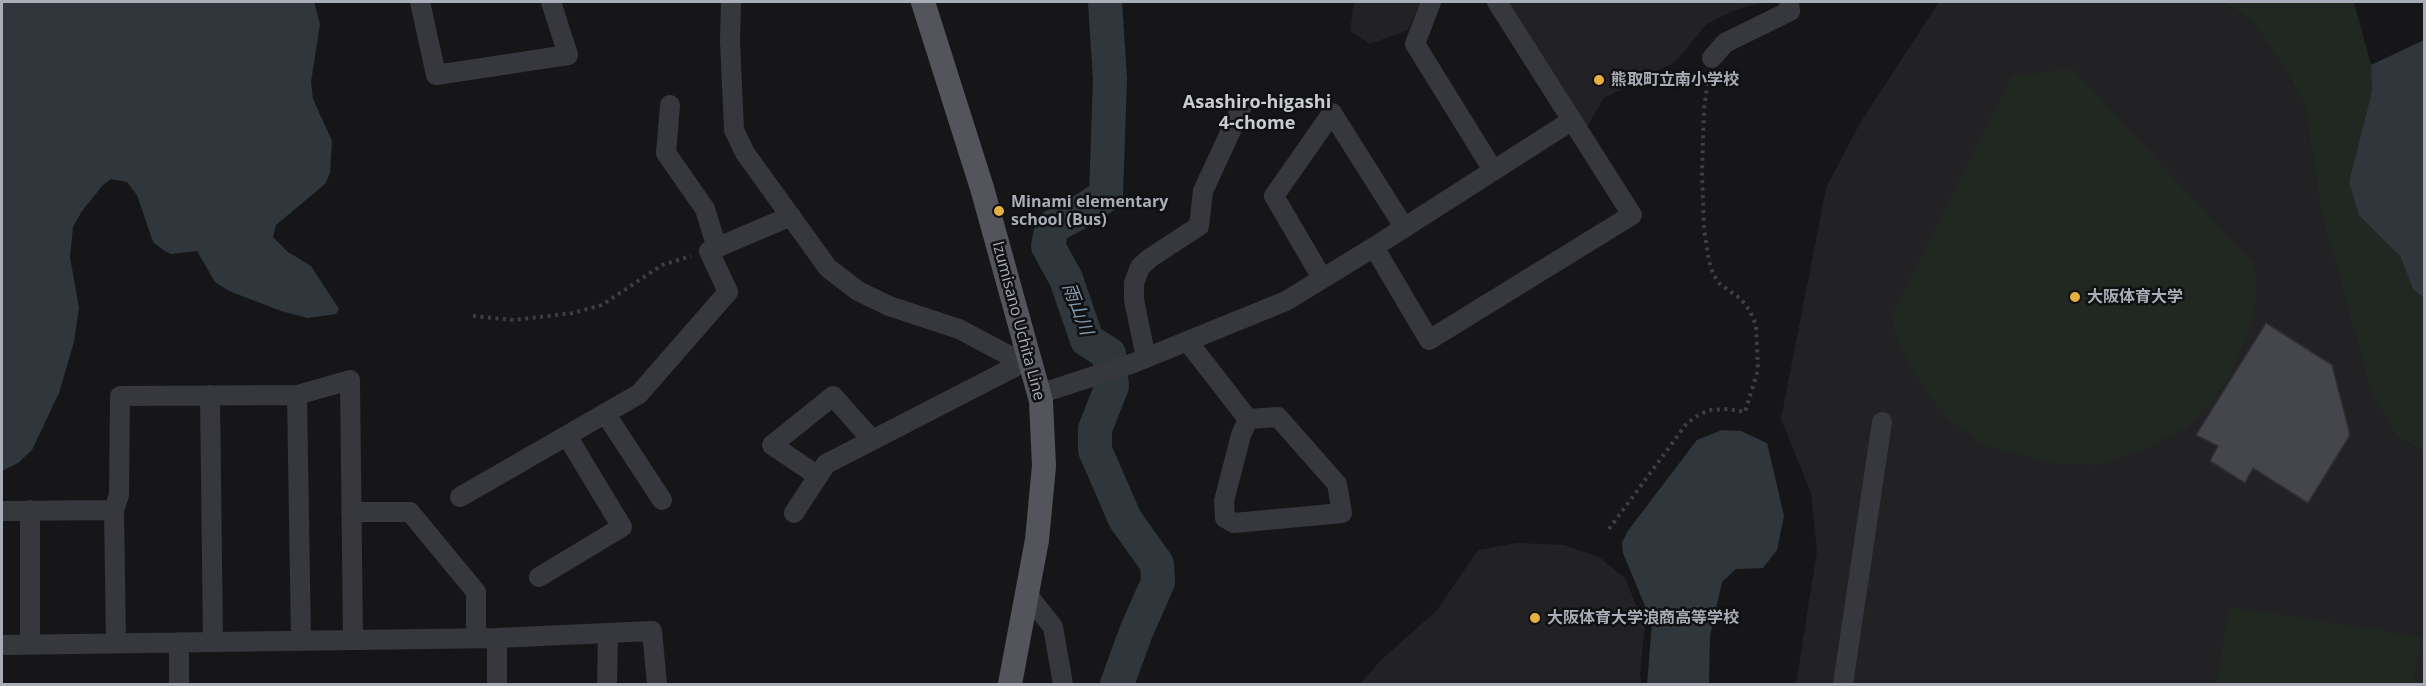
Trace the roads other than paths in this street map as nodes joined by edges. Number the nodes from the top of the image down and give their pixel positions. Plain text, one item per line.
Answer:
1 (420, 2) edge
2 (551, 2) edge
3 (731, 2) edge
4 (923, 2) edge
5 (1431, 2) edge
6 (1497, 2) edge
7 (1789, 2) edge
8 (1712, 58) road end
9 (670, 105) dead end
10 (1240, 109) dead end
11 (1571, 121) junction
12 (1493, 170) junction
13 (791, 216) junction
14 (1404, 227) junction
15 (1374, 247) junction
16 (713, 249) junction
17 (1322, 278) junction
18 (1188, 342) junction
19 (1138, 361) junction
20 (1029, 362) junction
21 (210, 394) junction
22 (1039, 394) junction
23 (297, 395) junction
24 (605, 413) junction
25 (1248, 420) junction
26 (1882, 422) dead end
27 (567, 436) junction
28 (872, 440) junction
29 (818, 476) junction
30 (460, 497) dead end
31 (662, 500) dead end
32 (30, 510) junction
33 (114, 510) junction
34 (2, 511) edge
35 (351, 512) junction
36 (794, 513) dead end
37 (539, 577) dead end
38 (1027, 594) junction
39 (608, 633) junction
40 (476, 638) junction
41 (497, 638) junction
42 (301, 640) junction
43 (353, 640) junction
44 (179, 642) junction
45 (213, 642) junction
46 (116, 643) junction
47 (30, 644) junction
48 (2, 645) edge
49 (179, 684) edge
50 (497, 684) edge
51 (608, 684) edge
52 (657, 684) edge
53 (1010, 684) edge
54 (1063, 684) edge
55 (1843, 684) edge

1 - 2 street
3 - 13 street
4 - 20 main road, Izumisano Uchita Line
5 - 12 street
6 - 11 street
7 - 8 street
9 - 16 street
10 - 19 street
11 - 12 street
11 - 15 street
12 - 14 street
13 - 16 street
13 - 20 street
14 - 15 street
14 - 17 street
15 - 17 street
16 - 24 street
17 - 18 street
18 - 19 street
18 - 25 street
19 - 22 street
20 - 22 main road, Izumisano Uchita Line
20 - 28 street
21 - 23 street
21 - 33 street
21 - 45 street
22 - 38 main road, Izumisano Uchita Line
23 - 35 street
23 - 42 street
24 - 27 street
24 - 31 street
25 - 25 street
26 - 55 street
27 - 30 street
27 - 37 street
28 - 29 street
28 - 29 street
29 - 36 street
32 - 33 street
32 - 34 street
32 - 47 street
33 - 46 street
35 - 40 street
35 - 43 street
38 - 53 main road, Izumisano Uchita Line
38 - 54 street
39 - 41 street
39 - 51 street
39 - 52 street
40 - 41 street
40 - 43 street
41 - 50 street
42 - 43 street
42 - 45 street
44 - 45 street
44 - 46 street
44 - 49 street
46 - 47 street
47 - 48 street

